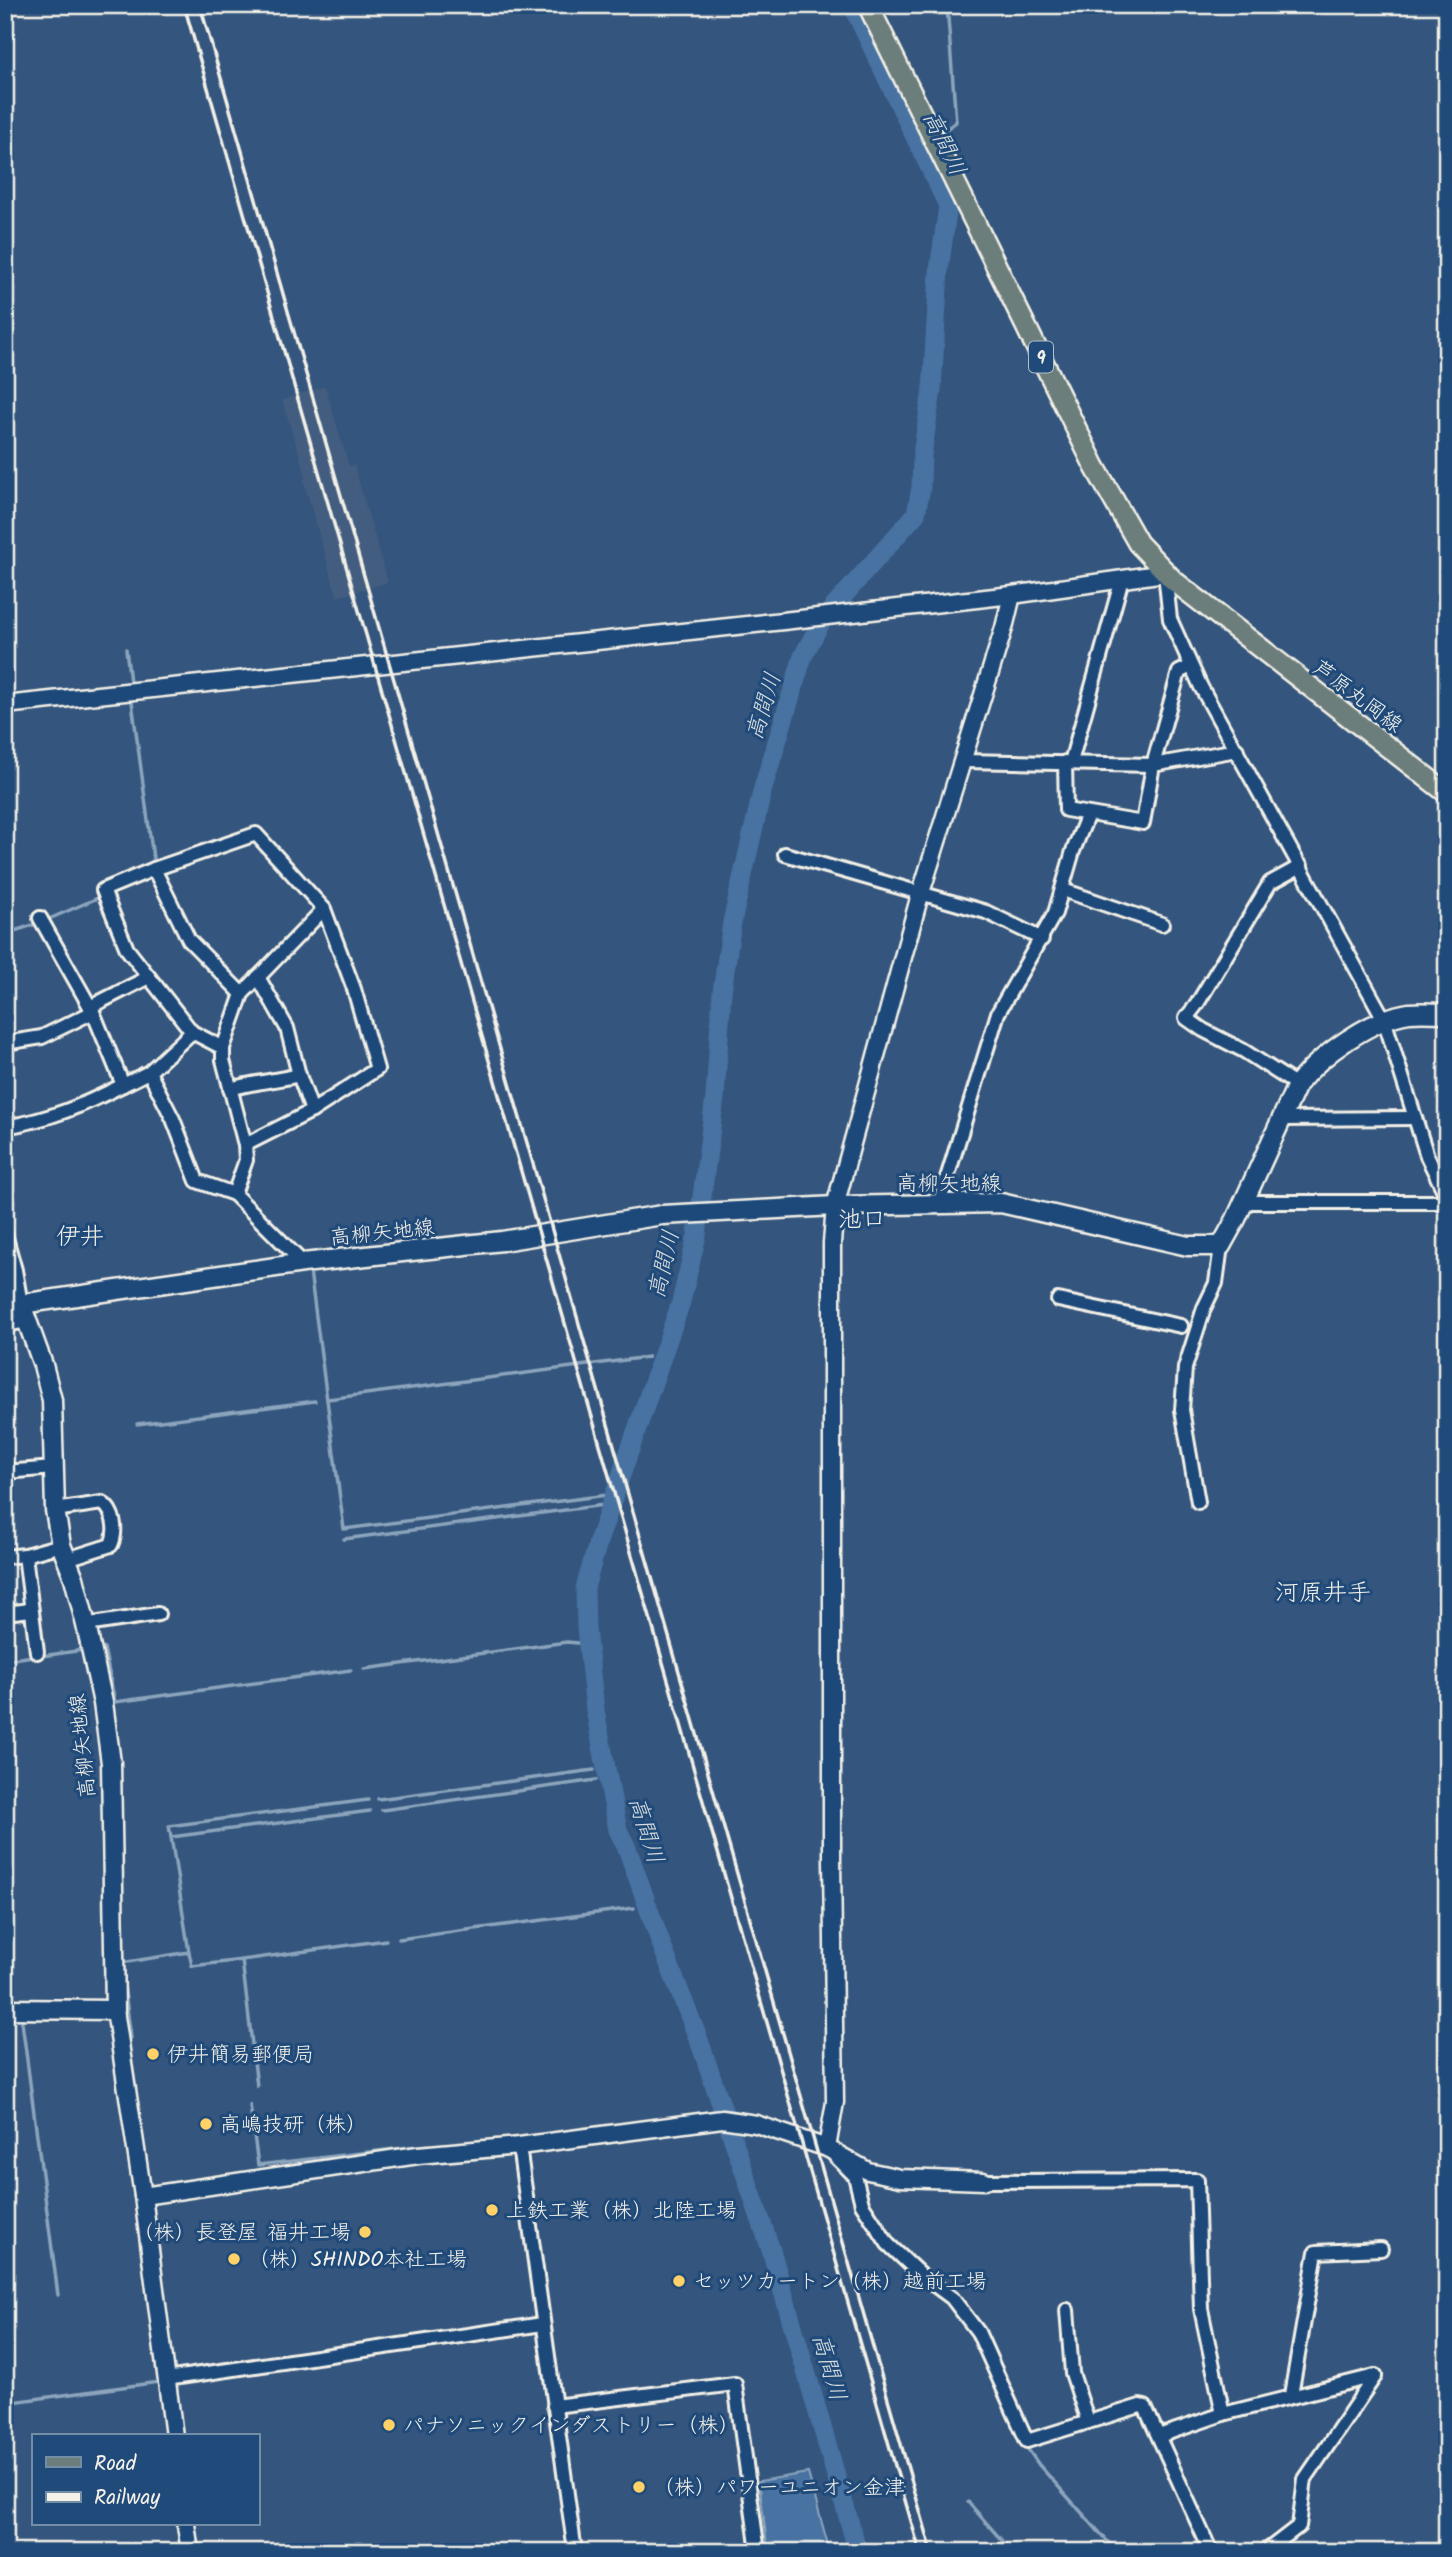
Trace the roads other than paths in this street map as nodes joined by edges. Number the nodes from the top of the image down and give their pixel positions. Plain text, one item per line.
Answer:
1 (868, 5) edge
2 (1165, 573) junction
3 (1122, 579) junction
4 (1012, 595) junction
5 (1191, 666) junction
6 (5, 705) edge
7 (1237, 750) junction
8 (963, 761) junction
9 (1068, 762) junction
10 (1153, 765) junction
11 (1447, 793) edge
12 (1088, 814) junction
13 (785, 854) dead end
14 (1301, 866) junction
15 (154, 869) junction
16 (1063, 890) junction
17 (921, 893) junction
18 (324, 909) junction
19 (40, 918) dead end
20 (1162, 924) dead end
21 (1042, 939) junction
22 (149, 977) junction
23 (258, 977) junction
24 (242, 994) junction
25 (92, 1009) junction
26 (1447, 1013) edge
27 (1384, 1019) junction
28 (192, 1032) junction
29 (5, 1043) edge
30 (223, 1048) junction
31 (149, 1072) junction
32 (299, 1075) junction
33 (122, 1085) junction
34 (1297, 1085) junction
35 (230, 1088) junction
36 (312, 1111) junction
37 (1415, 1118) junction
38 (1281, 1119) junction
39 (5, 1126) edge
40 (245, 1145) junction
41 (234, 1194) junction
42 (1447, 1200) edge
43 (1244, 1202) junction
44 (939, 1205) junction
45 (835, 1206) junction
46 (5, 1234) edge
47 (1221, 1246) junction
48 (303, 1264) junction
49 (1058, 1300) dead end
50 (20, 1304) junction
51 (27, 1321) junction
52 (5, 1325) edge
53 (1181, 1326) dead end
54 (54, 1468) junction
55 (5, 1472) edge
56 (1198, 1502) dead end
57 (55, 1510) junction
58 (64, 1552) junction
59 (25, 1555) junction
60 (5, 1557) edge
61 (31, 1610) junction
62 (5, 1613) edge
63 (158, 1614) dead end
64 (86, 1625) junction
65 (37, 1652) dead end
66 (5, 2009) edge
67 (115, 2010) junction
68 (519, 2146) junction
69 (827, 2148) junction
70 (984, 2181) joint
71 (143, 2196) junction
72 (1381, 2249) dead end
73 (1067, 2310) dead end
74 (542, 2324) junction
75 (166, 2378) junction
76 (1291, 2395) junction
77 (554, 2406) junction
78 (1223, 2414) junction
79 (1088, 2422) junction
80 (174, 2434) edge
81 (1159, 2436) junction
82 (186, 2526) edge
83 (190, 2552) edge
84 (575, 2552) edge
85 (758, 2552) edge
86 (1211, 2552) edge
87 (1265, 2552) edge

1 - 2 main road, 9
2 - 3 street
2 - 5 street
2 - 11 main road, 芦原丸岡線 / 9
3 - 4 street
3 - 9 street
4 - 6 street
4 - 8 street
5 - 7 street
5 - 10 street
7 - 10 street
7 - 14 street
8 - 9 street
8 - 17 street
9 - 10 street
9 - 12 street
10 - 12 street
12 - 16 street
13 - 17 street
14 - 27 street
14 - 34 street
15 - 18 street
15 - 22 street
15 - 24 street
16 - 20 street
16 - 21 street
17 - 21 street
17 - 45 street
18 - 23 street
18 - 36 street
19 - 25 street
21 - 44 street
22 - 25 street
22 - 28 street
23 - 24 street
23 - 32 street
24 - 30 street
25 - 29 street
25 - 33 street
26 - 27 main road
27 - 34 main road
27 - 37 street
28 - 30 street
28 - 31 street
30 - 35 street
31 - 33 street
31 - 41 street
32 - 35 street
32 - 36 street
33 - 39 street
34 - 38 main road
35 - 40 street
36 - 40 street
37 - 38 street
37 - 42 street
38 - 43 main road
40 - 41 street
41 - 48 street
42 - 43 street
43 - 47 main road
44 - 45 main road, 高柳矢地線
44 - 47 main road, 高柳矢地線
45 - 48 main road, 高柳矢地線
45 - 69 street
46 - 50 street
47 - 56 street
48 - 50 main road, 高柳矢地線
49 - 53 street
50 - 51 main road, 高柳矢地線
51 - 52 street
51 - 54 main road, 高柳矢地線
54 - 55 street
54 - 57 main road, 高柳矢地線
57 - 58 main road, 高柳矢地線
57 - 58 street
58 - 59 street
58 - 64 main road, 高柳矢地線
59 - 60 street
59 - 61 street
61 - 62 street
61 - 65 street
63 - 64 street
64 - 67 main road, 高柳矢地線
66 - 67 main road
67 - 71 street
68 - 69 street
68 - 71 street
68 - 74 street
69 - 70 street
69 - 79 street
70 - 78 street
71 - 75 street
72 - 76 street
73 - 79 street
74 - 75 street
74 - 77 street
75 - 80 street
76 - 78 street
76 - 87 street
77 - 84 street
77 - 85 street
78 - 81 street
79 - 81 street
81 - 86 street
82 - 83 street

